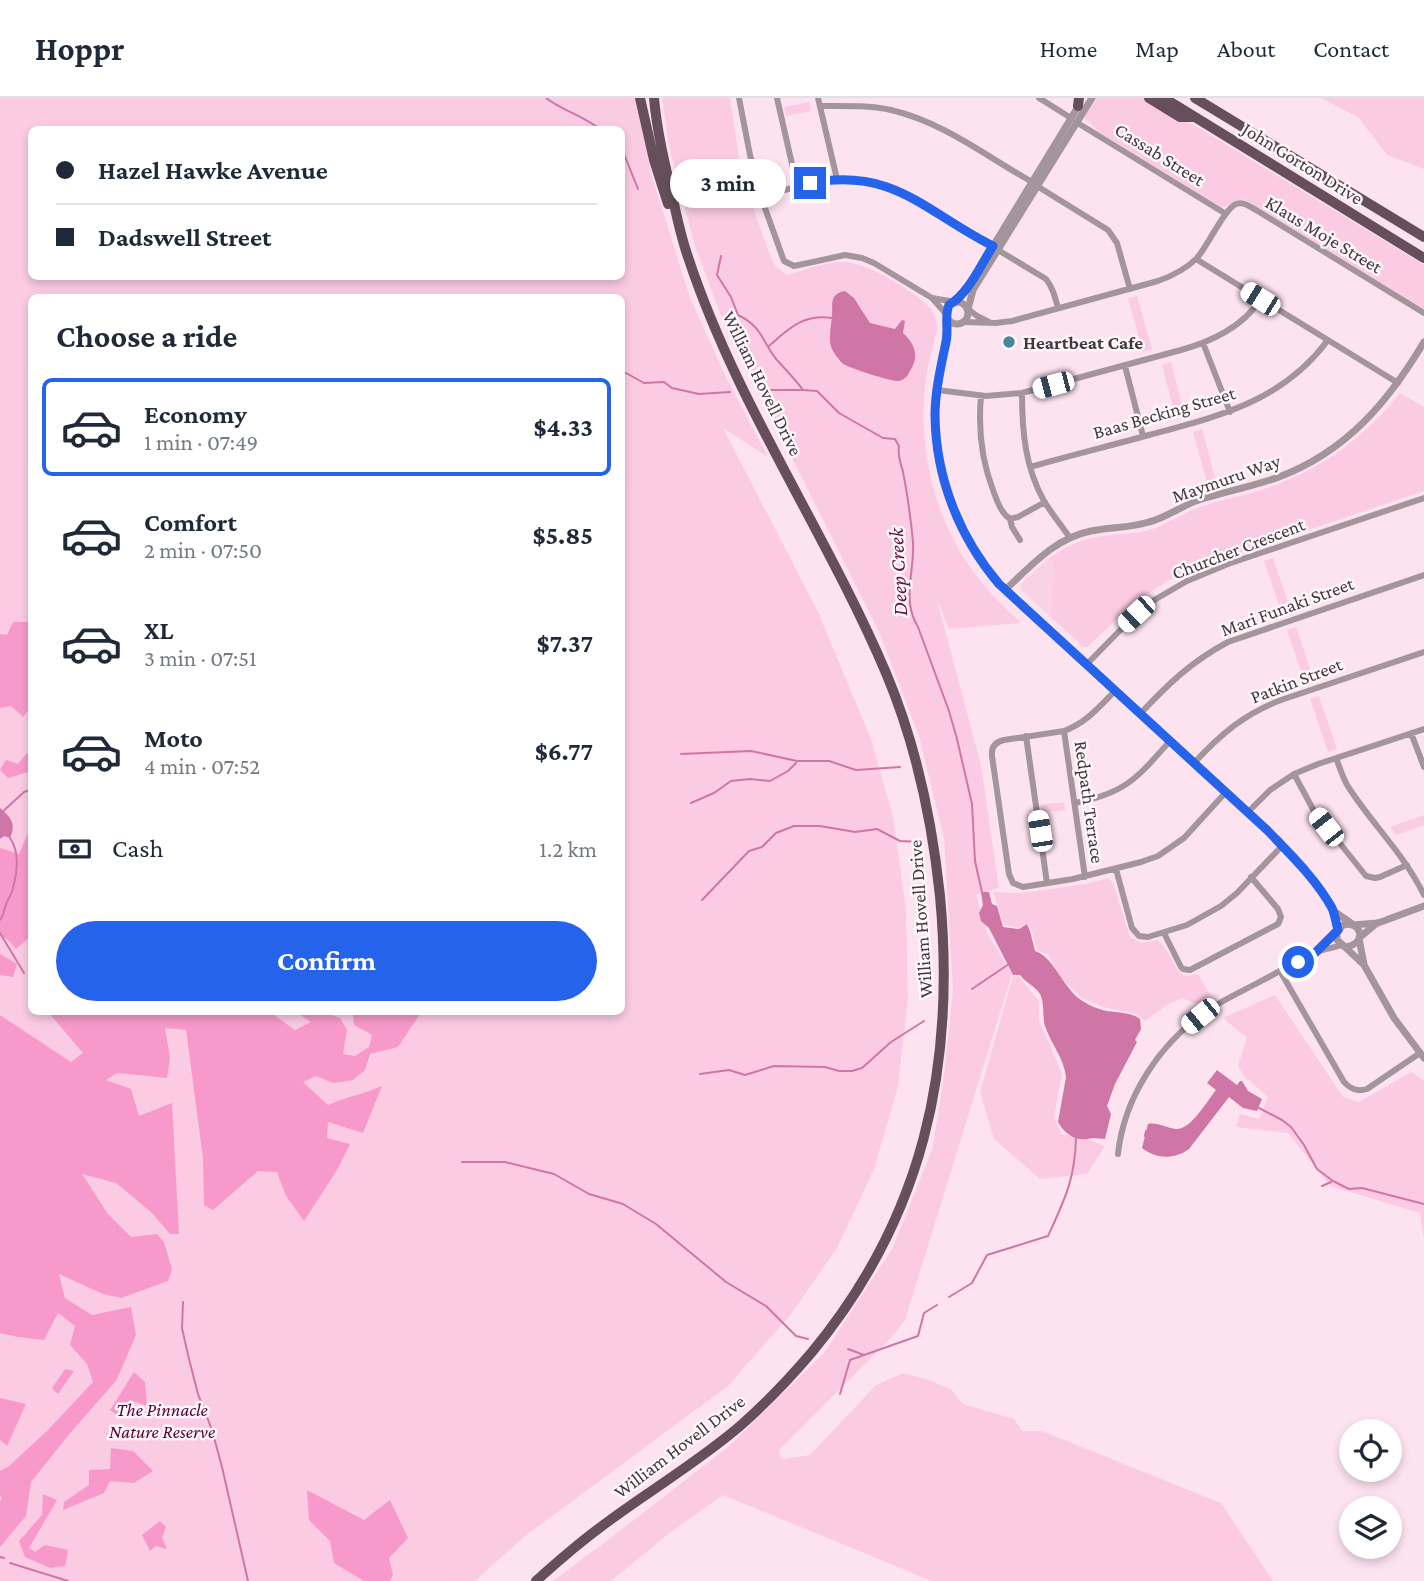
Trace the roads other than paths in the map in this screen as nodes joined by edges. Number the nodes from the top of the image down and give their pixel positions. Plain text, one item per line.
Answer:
1 (639, 98) edge
2 (653, 98) edge
3 (739, 98) edge
4 (778, 98) edge
5 (818, 98) edge
6 (1039, 98) edge
7 (1092, 98) edge
8 (1149, 98) edge
9 (1164, 98) edge
10 (1195, 98) edge
11 (1080, 101) edge
12 (820, 106) junction
13 (1194, 117) junction
14 (1074, 120) junction
15 (837, 179) junction
16 (1034, 184) junction
17 (797, 186) junction
18 (761, 197) junction
19 (1226, 214) junction
20 (680, 230) junction
21 (1424, 237) edge
22 (995, 248) junction
23 (1424, 258) edge
24 (1196, 260) junction
25 (1130, 289) junction
26 (932, 298) junction
27 (1260, 299) junction
28 (956, 302) junction
29 (1058, 308) junction
30 (968, 309) junction
31 (1424, 313) edge
32 (947, 316) junction
33 (962, 323) junction
34 (990, 323) junction
35 (1328, 340) junction
36 (947, 341) junction
37 (1424, 342) edge
38 (1203, 343) junction
39 (1125, 366) junction
40 (1398, 383) junction
41 (937, 390) junction
42 (1022, 393) junction
43 (981, 396) junction
44 (1230, 412) junction
45 (1143, 436) junction
46 (1030, 467) junction
47 (1424, 498) edge
48 (1045, 502) junction
49 (1010, 519) junction
50 (1070, 538) junction
51 (1020, 540) dead end
52 (1424, 575) edge
53 (1005, 590) junction
54 (1424, 652) edge
55 (1086, 665) junction
56 (1115, 691) junction
57 (1140, 714) junction
58 (1424, 729) edge
59 (1063, 731) junction
60 (1411, 733) junction
61 (1026, 736) junction
62 (1170, 741) junction
63 (1336, 758) junction
64 (1194, 763) junction
65 (1424, 767) edge
66 (1294, 774) junction
67 (1226, 792) junction
68 (1075, 803) junction
69 (1248, 812) junction
70 (1282, 846) junction
71 (1408, 865) junction
72 (1116, 869) junction
73 (1085, 877) junction
74 (1251, 877) junction
75 (1047, 883) junction
76 (1424, 895) edge
77 (1424, 906) edge
78 (1333, 910) junction
79 (1378, 923) junction
80 (1351, 924) junction
81 (1337, 931) junction
82 (1164, 933) junction
83 (1359, 939) junction
84 (1343, 946) junction
85 (1316, 952) junction
86 (1364, 965) junction
87 (1280, 971) junction
88 (1422, 1056) edge
89 (1118, 1154) dead end
90 (536, 1581) edge

1 - 20 main road, William Hovell Drive
2 - 20 main road, William Hovell Drive
3 - 18 street
4 - 17 street
5 - 12 street
6 - 14 street, Cassab Street
7 - 14 street
8 - 13 main road
9 - 13 main road, John Gorton Drive
10 - 21 main road, John Gorton Drive
11 - 14 street
12 - 15 street
12 - 16 street
13 - 23 main road, John Gorton Drive
14 - 16 street
14 - 19 street, Cassab Street
15 - 17 street
15 - 22 street
16 - 22 street
16 - 25 street
17 - 18 street
18 - 26 street
19 - 24 street
19 - 31 street, Klaus Moje Street
20 - 90 main road, William Hovell Drive
22 - 28 street
22 - 29 street
22 - 30 street
24 - 25 street
24 - 27 street
25 - 29 street
26 - 28 street
26 - 32 street
27 - 35 street
27 - 38 street
28 - 30 street
28 - 32 street
29 - 34 street
30 - 33 street
30 - 34 street
32 - 33 street
32 - 36 street
33 - 34 street
33 - 36 street
35 - 40 street
35 - 44 street, Baas Becking Street
36 - 41 street
37 - 40 street, Maymuru Way
38 - 39 street
38 - 44 street
39 - 42 street
39 - 45 street
40 - 50 street, Maymuru Way
41 - 43 street
41 - 53 street
42 - 43 street
42 - 46 street
43 - 49 street
44 - 45 street, Baas Becking Street
45 - 46 street, Baas Becking Street
46 - 48 street
47 - 55 street, Churcher Crescent
48 - 49 street
48 - 50 street
49 - 51 street
50 - 53 street, Maymuru Way
52 - 57 street, Mari Funaki Street
53 - 55 street
54 - 64 street, Patkin Street
55 - 56 street
56 - 57 street
56 - 59 street
57 - 62 street
58 - 60 street
59 - 61 street
59 - 68 street, Redpath Terrace
60 - 63 street
60 - 65 street
61 - 75 street
61 - 75 street
62 - 64 street
62 - 68 street
63 - 66 street
63 - 71 street
64 - 67 street
66 - 69 street
66 - 71 street
67 - 69 street
67 - 72 street
68 - 73 street, Redpath Terrace
69 - 70 street
70 - 74 street
70 - 78 street
71 - 76 street
72 - 73 street
72 - 82 street
73 - 75 street
74 - 82 street
74 - 82 street
77 - 79 street
78 - 80 street
78 - 81 street
79 - 80 street
79 - 83 street
80 - 81 street
80 - 83 street
81 - 84 street
81 - 85 street
83 - 84 street
83 - 86 street
84 - 85 street
84 - 86 street
85 - 87 street
86 - 88 street
87 - 88 street
87 - 89 street

